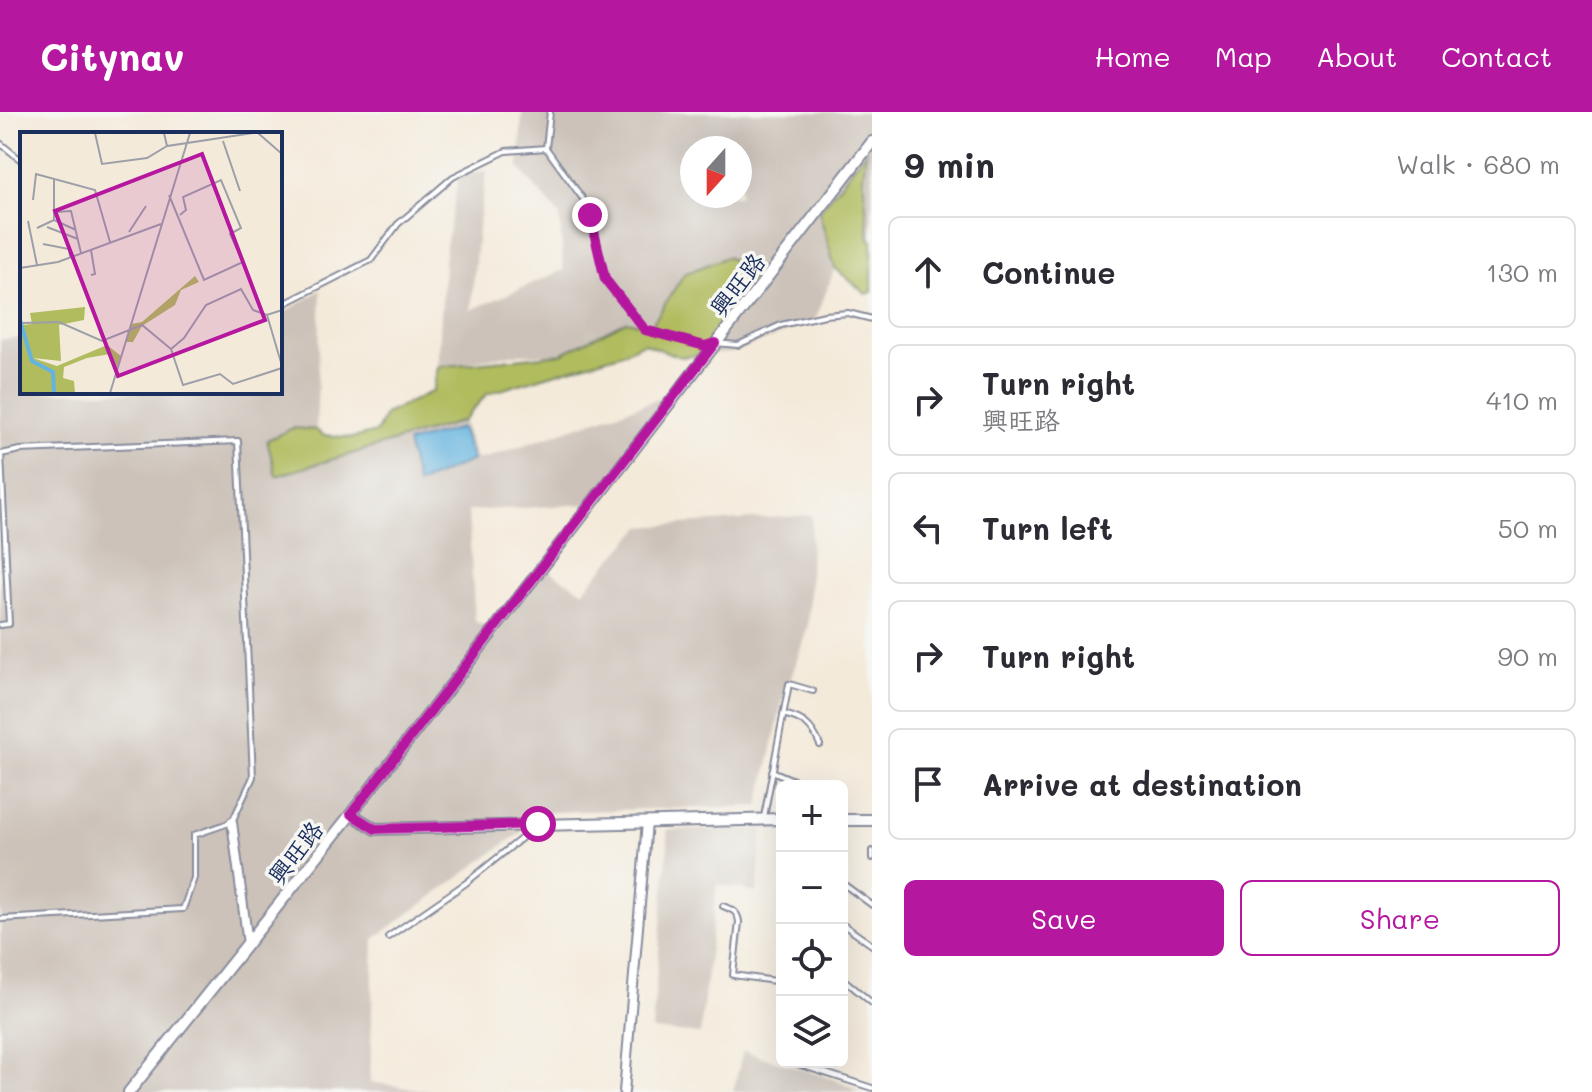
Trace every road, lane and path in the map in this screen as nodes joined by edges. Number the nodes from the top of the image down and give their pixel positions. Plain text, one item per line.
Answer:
1 (550, 112) edge
2 (872, 142) edge
3 (0, 143) edge
4 (546, 148) junction
5 (20, 159) edge
6 (282, 305) edge
7 (872, 319) edge
8 (715, 343) junction
9 (0, 625) edge
10 (813, 691) dead end
11 (783, 714) junction
12 (820, 745) dead end
13 (772, 771) junction
14 (793, 780) edge
15 (351, 814) junction
16 (763, 819) junction
17 (776, 819) edge
18 (848, 820) edge
19 (872, 820) edge
20 (232, 822) junction
21 (647, 822) junction
22 (538, 824) junction
23 (872, 851) edge
24 (872, 858) edge
25 (848, 887) edge
26 (872, 905) edge
27 (723, 906) dead end
28 (0, 919) edge
29 (848, 928) edge
30 (388, 937) dead end
31 (248, 945) junction
32 (872, 945) edge
33 (776, 981) edge
34 (848, 983) edge
35 (872, 1003) edge
36 (809, 1068) edge
37 (871, 1089) edge
38 (129, 1092) edge
39 (624, 1092) edge

1 - 4 lane
2 - 8 street, 興旺路
3 - 5 lane
4 - 6 lane
4 - 8 lane
7 - 8 lane
8 - 15 street, 興旺路
9 - 20 lane
10 - 11 lane
11 - 12 lane
11 - 13 lane
13 - 14 lane
13 - 16 lane
15 - 22 street
15 - 31 street, 興旺路
16 - 17 street
16 - 21 street
18 - 19 street
20 - 28 lane
20 - 31 street
21 - 22 street
21 - 39 street
22 - 30 lane
23 - 24 lane
25 - 26 lane
27 - 33 lane
29 - 32 lane
31 - 38 street, 興旺路
34 - 35 lane
36 - 37 lane

